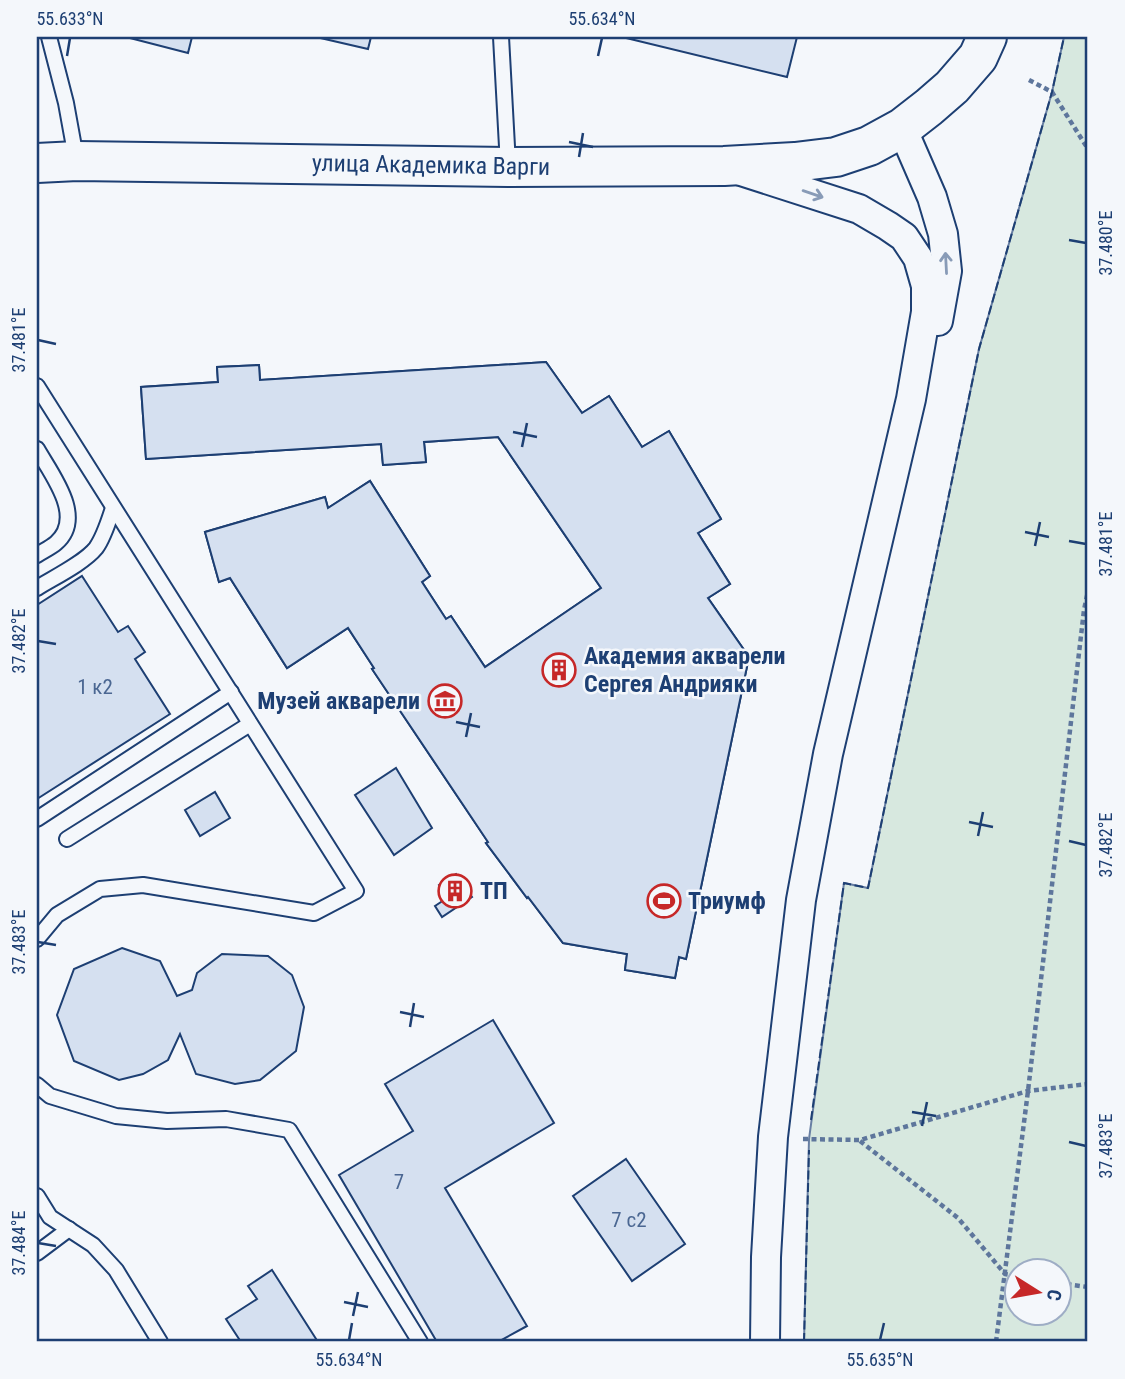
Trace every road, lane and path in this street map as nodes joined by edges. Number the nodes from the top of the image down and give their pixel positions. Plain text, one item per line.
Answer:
1 (49, 37) edge
2 (501, 37) edge
3 (987, 37) edge
4 (1029, 80) dead end
5 (902, 128) junction
6 (1088, 149) edge
7 (77, 161) junction
8 (37, 163) edge
9 (724, 166) junction
10 (508, 167) junction
11 (37, 386) edge
12 (911, 400) junction
13 (37, 449) edge
14 (113, 508) junction
15 (37, 555) edge
16 (37, 588) edge
17 (1088, 592) edge
18 (230, 692) junction
19 (250, 724) junction
20 (37, 818) edge
21 (67, 839) dead end
22 (37, 939) edge
23 (1088, 1084) edge
24 (37, 1085) edge
25 (1028, 1091) junction
26 (808, 1139) dead end
27 (860, 1140) junction
28 (37, 1196) edge
29 (69, 1228) junction
30 (37, 1253) edge
31 (1007, 1256) edge
32 (1002, 1269) edge
33 (1002, 1296) edge
34 (160, 1342) edge
35 (420, 1342) edge
36 (765, 1342) edge
37 (996, 1342) edge

1 - 7 lane
2 - 10 lane
3 - 5 street, улица Академика Варги
4 - 6 path
5 - 9 street, улица Академика Варги
12 -> 5 street
7 - 8 street, улица Академика Варги
7 - 10 street, улица Академика Варги
9 - 10 street, улица Академика Варги
9 -> 12 street
11 - 14 lane
12 - 36 street
13 - 15 lane
14 - 16 lane
14 - 18 lane
17 - 25 path
18 - 19 lane
18 - 20 lane
19 - 21 lane
19 - 22 lane
23 - 25 path
24 - 35 lane
25 - 27 path
25 - 31 path
26 - 27 path
27 - 32 path
28 - 29 lane
29 - 30 lane
29 - 34 lane
33 - 37 path

